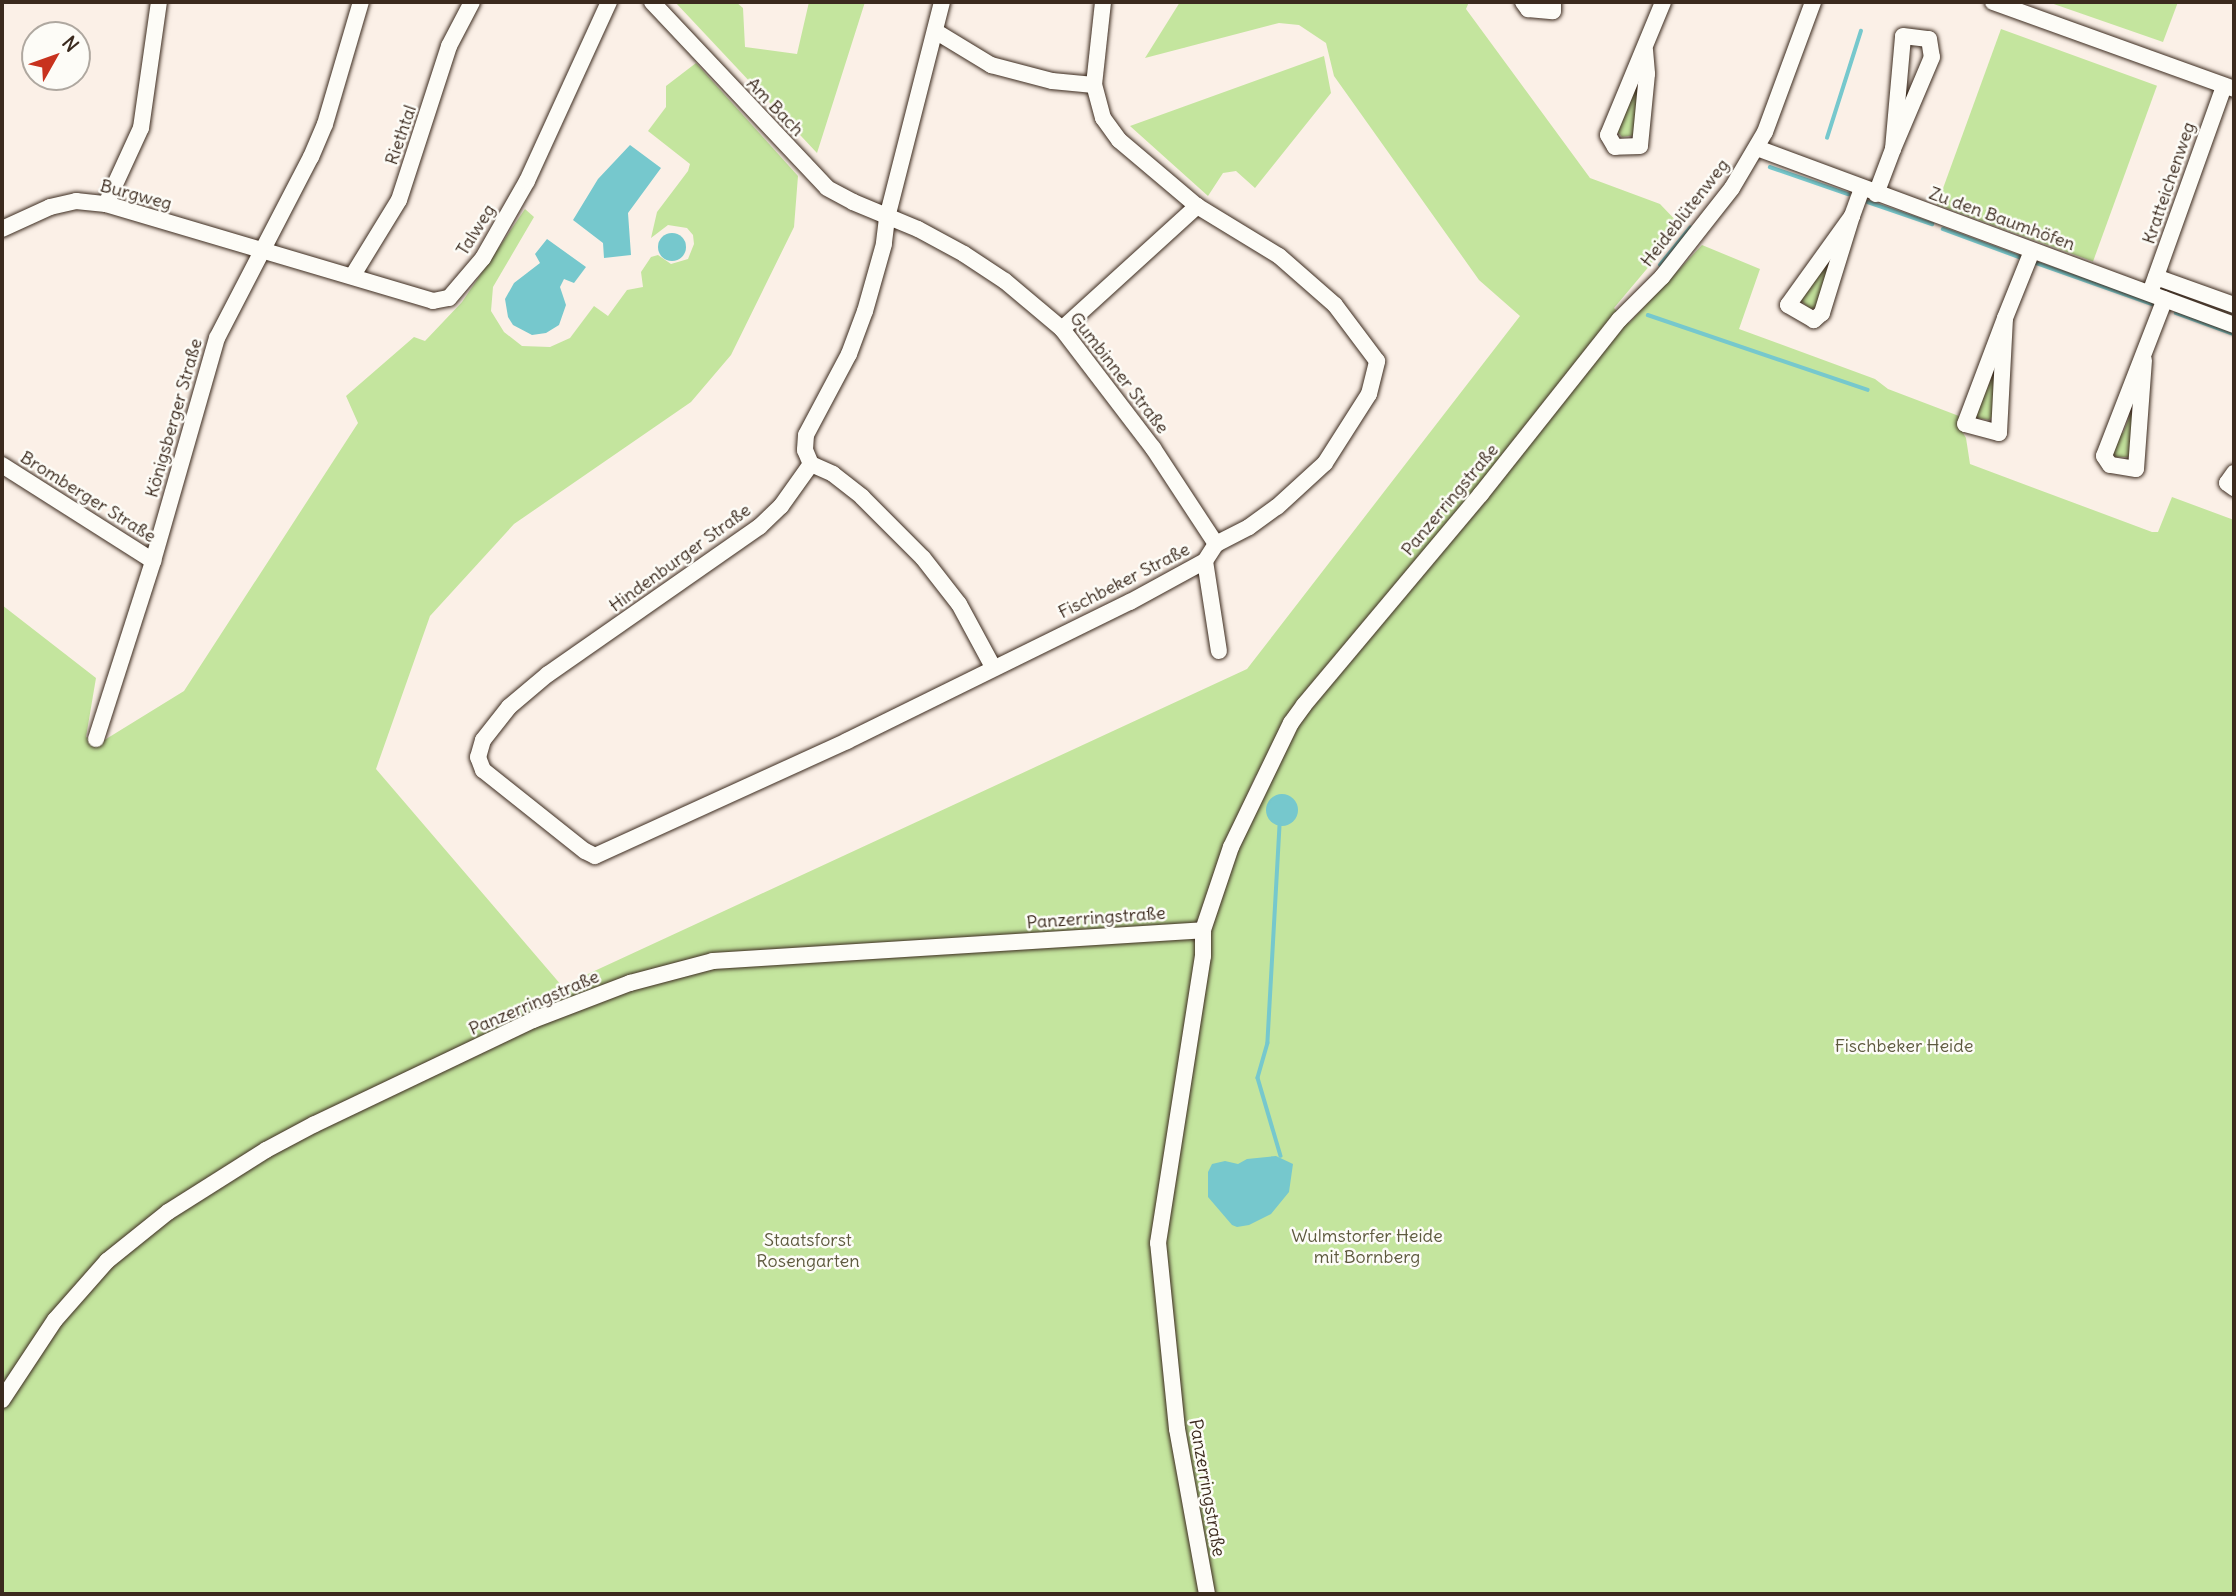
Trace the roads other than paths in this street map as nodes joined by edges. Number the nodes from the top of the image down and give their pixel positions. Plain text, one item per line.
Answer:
1 (159, 2) edge
2 (361, 2) edge
3 (471, 2) edge
4 (609, 2) edge
5 (652, 2) edge
6 (942, 2) edge
7 (1103, 2) edge
8 (1523, 2) edge
9 (1553, 2) edge
10 (1663, 2) edge
11 (1813, 2) edge
12 (1993, 2) edge
13 (935, 31) junction
14 (1645, 50) junction
15 (1094, 85) junction
16 (2229, 88) edge
17 (1757, 148) junction
18 (1893, 149) junction
19 (1869, 192) junction
20 (106, 204) junction
21 (1196, 206) junction
22 (1852, 216) junction
23 (887, 218) junction
24 (2, 229) edge
25 (262, 251) junction
26 (2032, 251) junction
27 (353, 275) junction
28 (2156, 277) junction
29 (2158, 296) junction
30 (2234, 305) edge
31 (2005, 318) junction
32 (1619, 320) joint
33 (2234, 325) edge
34 (1062, 329) junction
35 (2144, 360) junction
36 (811, 464) junction
37 (2, 465) edge
38 (2234, 473) edge
39 (2234, 488) edge
40 (1216, 544) junction
41 (153, 561) junction
42 (1205, 561) junction
43 (1219, 651) dead end
44 (993, 667) junction
45 (96, 739) dead end
46 (595, 856) joint
47 (1203, 930) junction
48 (2, 1400) edge
49 (1207, 1594) edge

1 - 20 street
2 - 25 street, Königsberger Straße
3 - 27 street, Riethtal
4 - 27 street, Talweg
5 - 23 street, Am Bach
6 - 13 street
7 - 15 street
8 - 9 street
10 - 14 street
11 - 17 street, Heideblütenweg
12 - 16 street
13 - 15 street
13 - 23 street
14 - 14 street
15 - 21 street
16 - 28 street, Kratteichenweg
17 - 19 street, Zu den Baumhöfen
17 - 32 street, Heideblütenweg
18 - 18 street
18 - 19 street
19 - 22 street
19 - 26 street, Zu den Baumhöfen
20 - 24 street, Burgweg
20 - 25 street, Burgweg
21 - 34 street
21 - 40 street, Fischbeker Straße
22 - 22 street
23 - 34 street, Gumbinner Straße
23 - 36 street
25 - 27 street, Talweg
25 - 41 street, Königsberger Straße
26 - 29 street, Zu den Baumhöfen
26 - 31 street
28 - 29 street, Kratteichenweg
28 - 30 street
29 - 33 street, Zu den Baumhöfen
29 - 35 street, Kratteichenweg
31 - 31 street
32 - 47 street, Panzerringstraße
34 - 40 street, Gumbinner Straße
35 - 35 street
36 - 44 street
36 - 46 street, Hindenburger Straße
37 - 41 street, Bromberger Straße
38 - 39 street
40 - 42 street, Fischbeker Straße
41 - 45 street, Königsberger Straße
42 - 43 street
42 - 44 street, Fischbeker Straße
44 - 46 street, Fischbeker Straße
47 - 48 street, Panzerringstraße
47 - 49 street, Panzerringstraße

